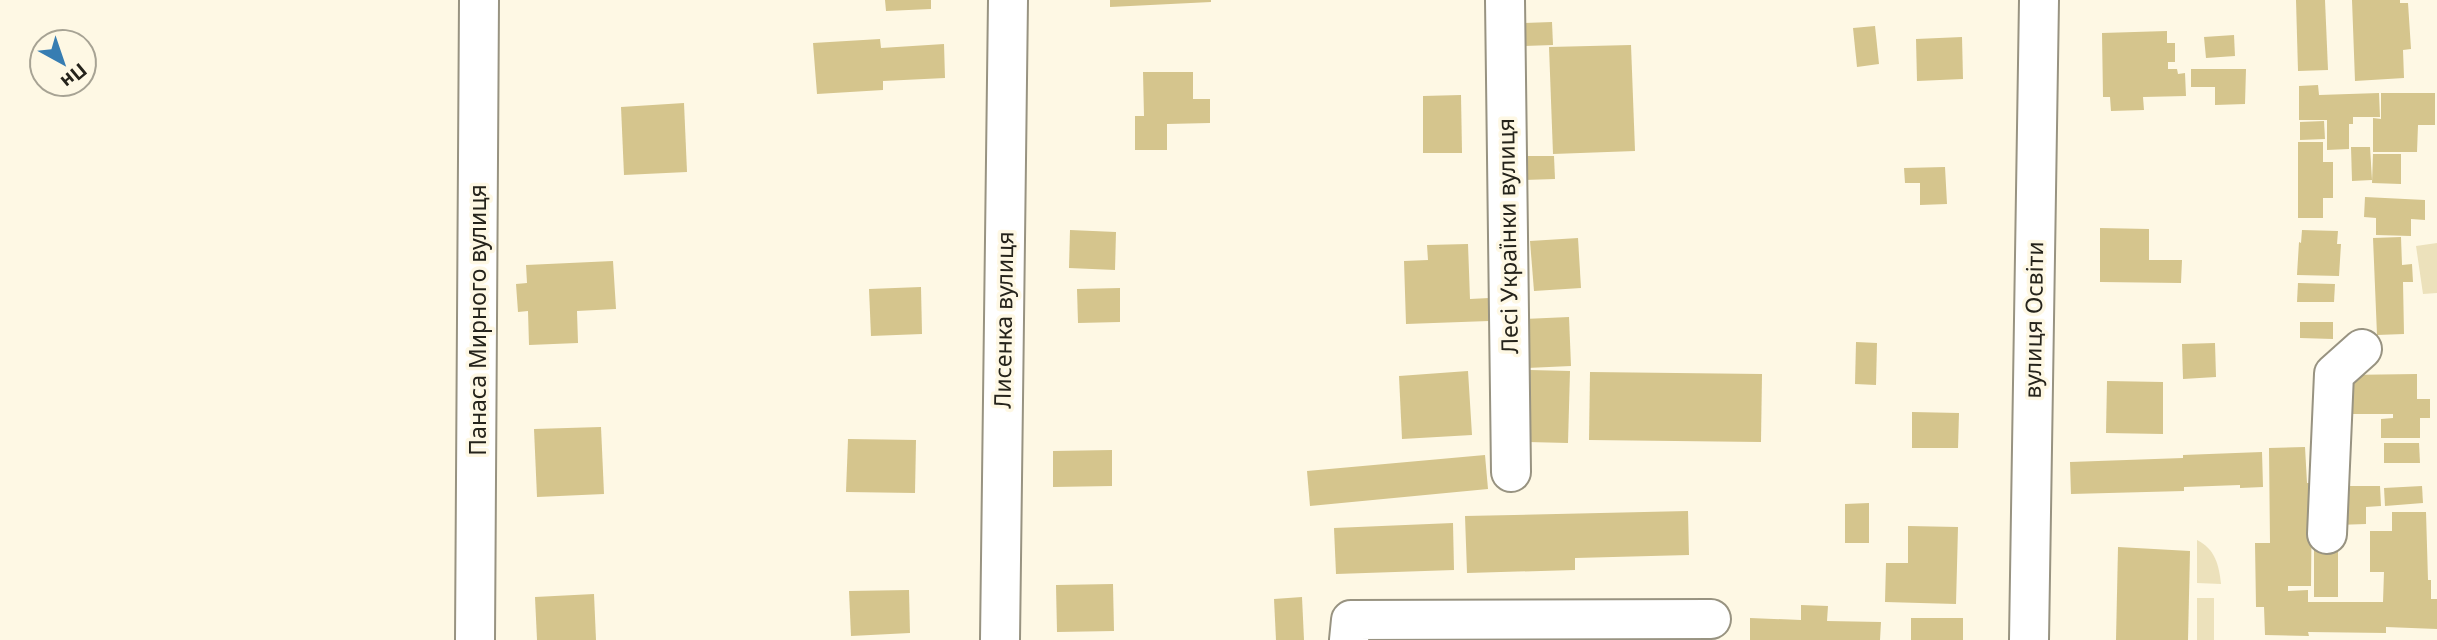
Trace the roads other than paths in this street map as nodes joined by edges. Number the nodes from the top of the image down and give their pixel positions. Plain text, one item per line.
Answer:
1 (479, 0) edge
2 (1008, 0) edge
3 (1505, 0) edge
4 (2039, 0) edge
5 (2362, 349) dead end
6 (1511, 472) dead end
7 (2327, 534) dead end
8 (1711, 619) dead end
9 (475, 640) edge
10 (1000, 640) edge
11 (1349, 640) edge
12 (2029, 640) edge

1 - 9 street, Панаса Мирного вулиця
2 - 10 street, Лисенка вулиця
3 - 6 street, Лесі Українки вулиця
4 - 12 street, вулиця Освіти
5 - 7 street
8 - 11 street

